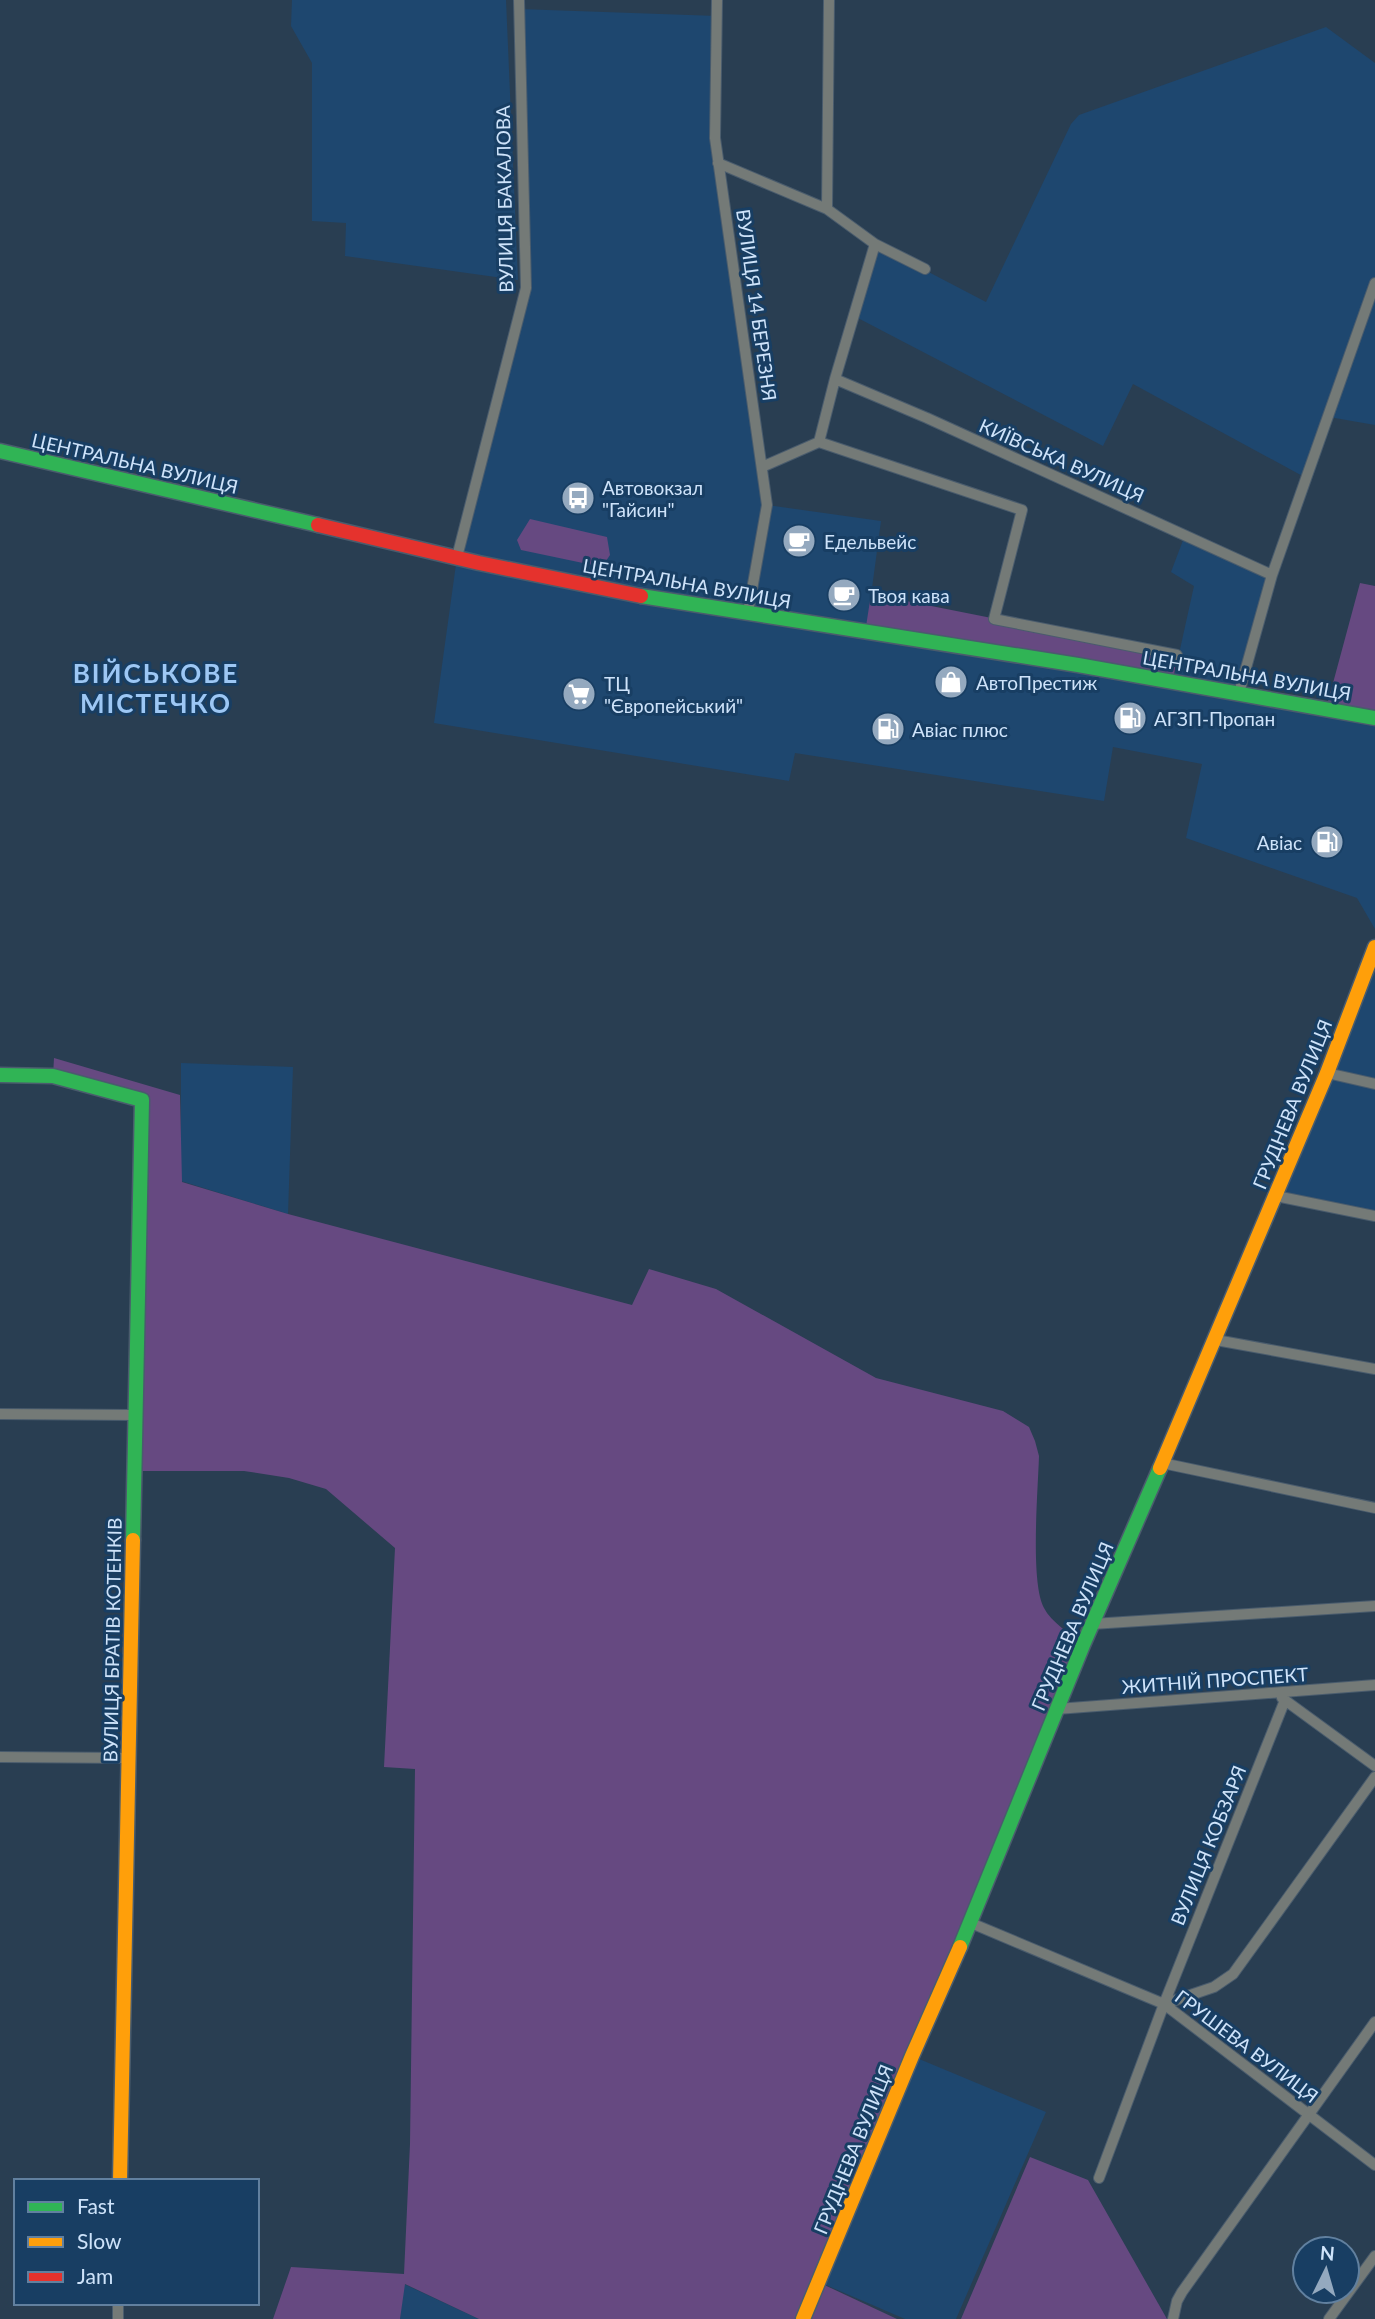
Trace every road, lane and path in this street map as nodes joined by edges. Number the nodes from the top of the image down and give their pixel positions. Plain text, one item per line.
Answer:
1 (519, 0) edge
2 (716, 0) edge
3 (830, 0) edge
4 (718, 163) junction
5 (827, 209) junction
6 (875, 244) junction
7 (925, 269) dead end
8 (1375, 284) edge
9 (835, 379) junction
10 (819, 442) junction
11 (0, 451) edge
12 (762, 467) junction
13 (457, 557) junction
14 (1272, 575) junction
15 (748, 612) junction
16 (1177, 655) dead end
17 (1239, 694) junction
18 (1375, 718) edge
19 (1375, 947) edge
20 (1327, 1073) junction
21 (0, 1075) edge
22 (1375, 1084) edge
23 (1276, 1196) junction
24 (1375, 1216) edge
25 (1216, 1340) junction
26 (1375, 1369) edge
27 (0, 1414) edge
28 (135, 1415) junction
29 (1162, 1463) junction
30 (1375, 1508) edge
31 (1375, 1606) edge
32 (1092, 1624) junction
33 (1375, 1685) edge
34 (1281, 1697) junction
35 (1057, 1709) junction
36 (0, 1757) edge
37 (128, 1758) junction
38 (1375, 1766) edge
39 (1375, 1777) edge
40 (971, 1923) junction
41 (1164, 2004) junction
42 (1375, 2022) edge
43 (1308, 2113) junction
44 (1375, 2165) edge
45 (1098, 2178) dead end
46 (120, 2179) edge
47 (1375, 2256) edge
48 (803, 2319) edge
49 (1172, 2319) edge
50 (1329, 2319) edge

1 - 13 street, ВУЛИЦЯ БАКАЛОВА
2 - 4 street, ВУЛИЦЯ 14 БЕРЕЗНЯ
3 - 5 street
4 - 5 street
4 - 12 street, ВУЛИЦЯ 14 БЕРЕЗНЯ
5 - 6 street
6 - 7 street
6 - 9 street
8 - 14 street
9 - 10 street
9 - 14 street, КИЇВСЬКА ВУЛИЦЯ
10 - 12 street
10 - 16 street
11 - 13 main road, ЦЕНТРАЛЬНА ВУЛИЦЯ
12 - 15 street, ВУЛИЦЯ 14 БЕРЕЗНЯ
13 - 15 main road, ЦЕНТРАЛЬНА ВУЛИЦЯ
14 - 17 street
15 - 17 main road, ЦЕНТРАЛЬНА ВУЛИЦЯ
17 - 18 main road, ЦЕНТРАЛЬНА ВУЛИЦЯ
19 - 20 main road, ГРУДНЕВА ВУЛИЦЯ
20 - 22 street
20 - 23 main road, ГРУДНЕВА ВУЛИЦЯ
21 - 28 main road, ВУЛИЦЯ БРАТІВ КОТЕНКІВ
23 - 24 street
23 - 25 main road, ГРУДНЕВА ВУЛИЦЯ
25 - 26 street
25 - 29 main road, ГРУДНЕВА ВУЛИЦЯ
27 - 28 street
28 - 37 main road, ВУЛИЦЯ БРАТІВ КОТЕНКІВ
29 - 30 street
29 - 32 main road, ГРУДНЕВА ВУЛИЦЯ
31 - 32 street
32 - 35 main road, ГРУДНЕВА ВУЛИЦЯ
33 - 34 street, ЖИТНІЙ ПРОСПЕКТ
34 - 35 street, ЖИТНІЙ ПРОСПЕКТ
34 - 38 street
34 - 41 street, ВУЛИЦЯ КОБЗАРЯ
35 - 40 main road, ГРУДНЕВА ВУЛИЦЯ
36 - 37 street
37 - 46 main road, ВУЛИЦЯ БРАТІВ КОТЕНКІВ
39 - 41 street
40 - 41 street, ГРУШЕВА ВУЛИЦЯ
40 - 48 main road, ГРУДНЕВА ВУЛИЦЯ
41 - 43 street, ГРУШЕВА ВУЛИЦЯ
41 - 45 street, ВУЛИЦЯ КОБЗАРЯ
42 - 43 street
43 - 44 street, ГРУШЕВА ВУЛИЦЯ
43 - 49 street
47 - 50 street

